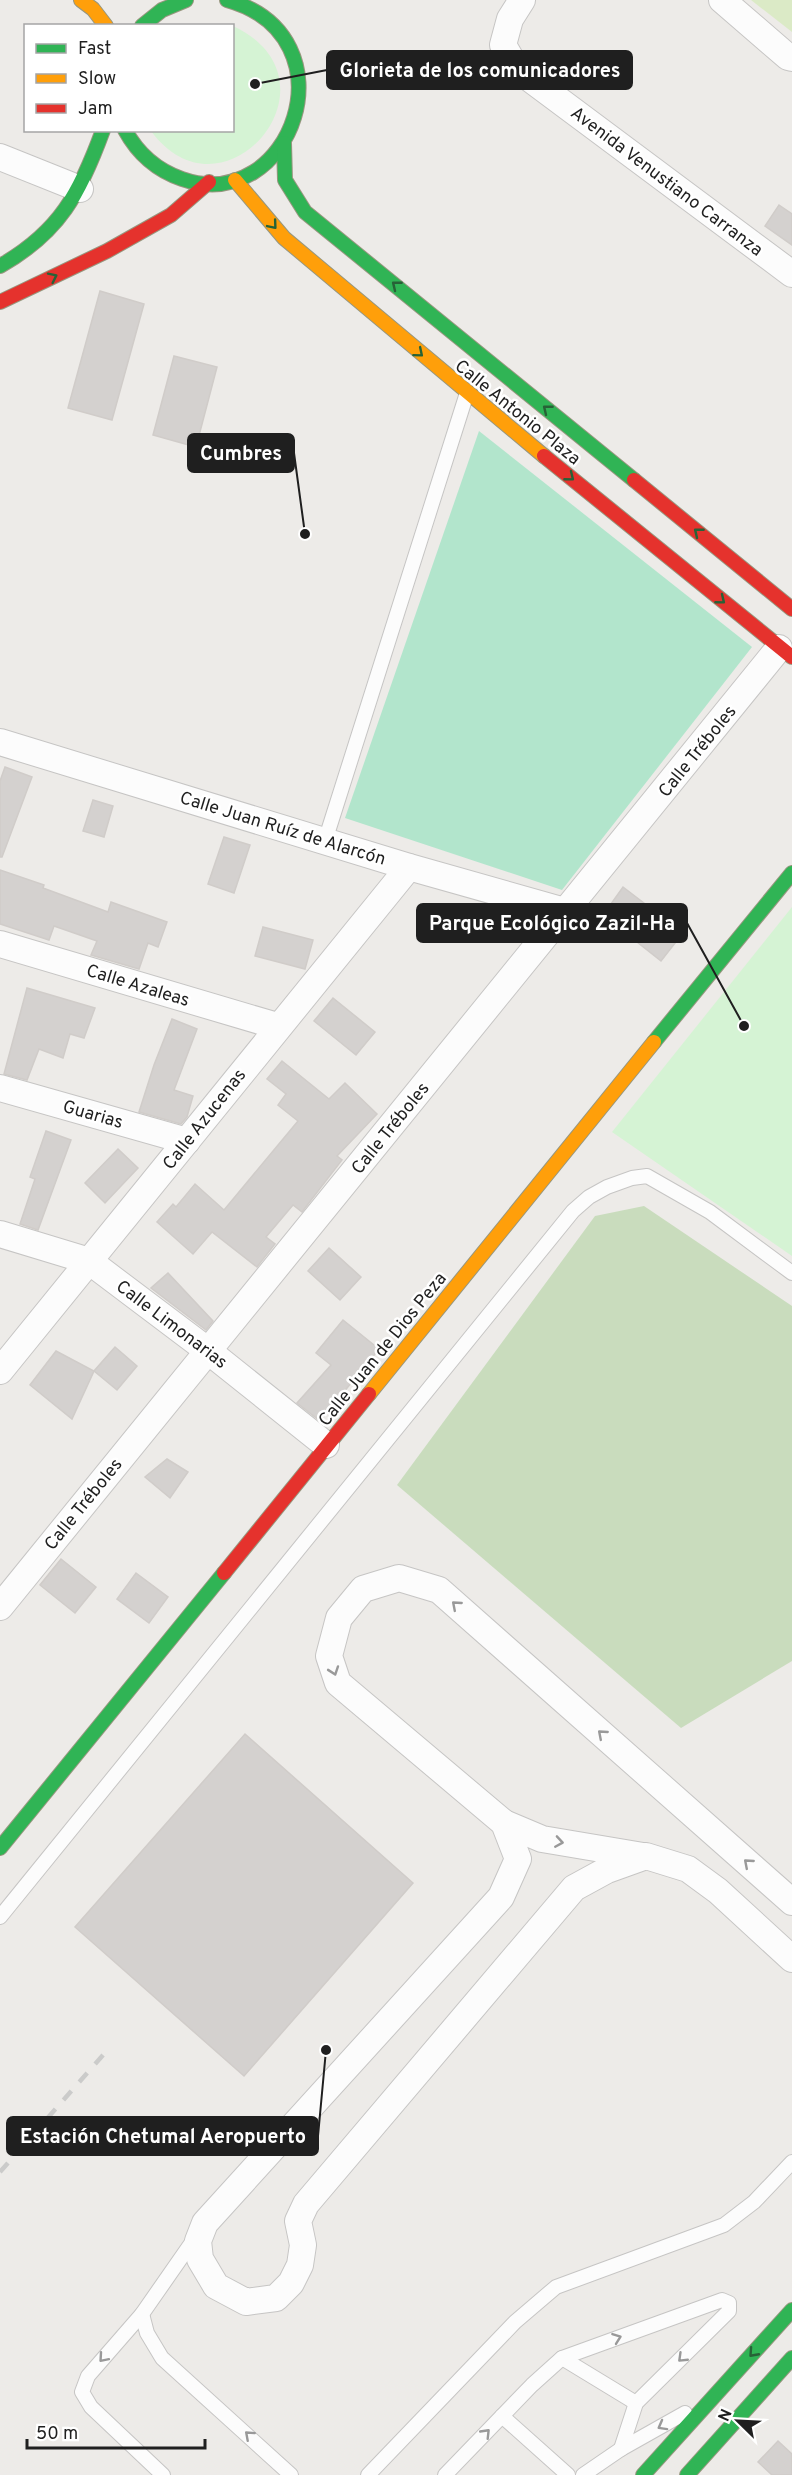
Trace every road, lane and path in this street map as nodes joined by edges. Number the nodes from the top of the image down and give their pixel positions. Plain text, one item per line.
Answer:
1 (81, 0) edge
2 (185, 0) edge
3 (226, 0) edge
4 (257, 0) edge
5 (522, 0) edge
6 (722, 0) edge
7 (166, 2) edge
8 (264, 16) junction
9 (104, 24) edge
10 (144, 24) edge
11 (792, 58) edge
12 (102, 132) edge
13 (126, 132) edge
14 (284, 143) junction
15 (0, 157) edge
16 (235, 180) junction
17 (209, 182) junction
18 (80, 189) junction
19 (0, 266) edge
20 (792, 274) edge
21 (0, 302) edge
22 (467, 393) junction
23 (792, 609) edge
24 (786, 652) edge
25 (0, 742) edge
26 (325, 841) junction
27 (409, 867) junction
28 (792, 873) edge
29 (568, 912) junction
30 (0, 944) edge
31 (277, 1026) junction
32 (0, 1088) edge
33 (187, 1141) junction
34 (0, 1234) edge
35 (88, 1261) junction
36 (792, 1273) edge
37 (207, 1350) junction
38 (0, 1371) edge
39 (326, 1445) junction
40 (0, 1607) edge
41 (504, 1822) junction
42 (0, 1848) edge
43 (646, 1856) junction
44 (792, 1902) edge
45 (0, 1917) edge
46 (792, 1959) edge
47 (792, 2162) edge
48 (205, 2223) junction
49 (792, 2310) edge
50 (142, 2314) junction
51 (562, 2358) junction
52 (792, 2358) edge
53 (713, 2397) junction
54 (636, 2403) junction
55 (502, 2416) junction
56 (621, 2449) junction
57 (710, 2463) edge
58 (163, 2475) edge
59 (291, 2475) edge
60 (368, 2475) edge
61 (445, 2475) edge
62 (568, 2475) edge
63 (583, 2475) edge
64 (643, 2475) edge
65 (687, 2475) edge

1 - 9 main road
2 - 7 main road
3 - 8 main road
4 - 8 main road
5 - 20 street, Avenida Venustiano Carranza
6 - 11 street
7 - 10 main road
8 - 14 main road
12 - 18 main road
13 - 17 main road
14 - 16 main road
23 -> 14 main road, Calle Antonio Plaza
15 - 18 street
16 - 17 main road
16 -> 22 main road, Calle Antonio Plaza
21 -> 17 main road
18 - 19 main road
22 -> 24 main road, Calle Antonio Plaza
22 - 26 lane
24 - 29 street, Calle Tréboles
25 - 26 street, Calle Juan Ruíz de Alarcón
26 - 27 street, Calle Juan Ruíz de Alarcón
27 - 29 street, Calle Juan Ruíz de Alarcón
27 - 31 street, Calle Azucenas
28 - 39 main road, Calle Juan de Dios Peza
29 - 37 street, Calle Tréboles
30 - 31 street, Calle Azaleas
31 - 33 street, Calle Azucenas
32 - 33 street, Guarias
33 - 35 street, Calle Azucenas
34 - 35 street, Calle Limonarias
35 - 37 street, Calle Limonarias
35 - 38 street, Calle Azucenas
36 - 45 lane
37 - 39 street, Calle Limonarias
37 - 40 street, Calle Tréboles
39 - 42 main road, Calle Juan de Dios Peza
41 -> 43 street
44 -> 41 street
41 - 48 street
43 - 46 street
43 - 48 street
47 - 60 lane
48 - 50 lane
49 -> 53 main road
50 -> 58 lane
59 -> 50 lane
51 - 54 lane
51 -> 54 lane
51 - 55 lane
52 - 57 main road
53 -> 56 lane
53 - 64 main road
54 - 56 lane
61 -> 55 lane
55 - 62 lane
56 - 63 lane
57 - 65 main road

